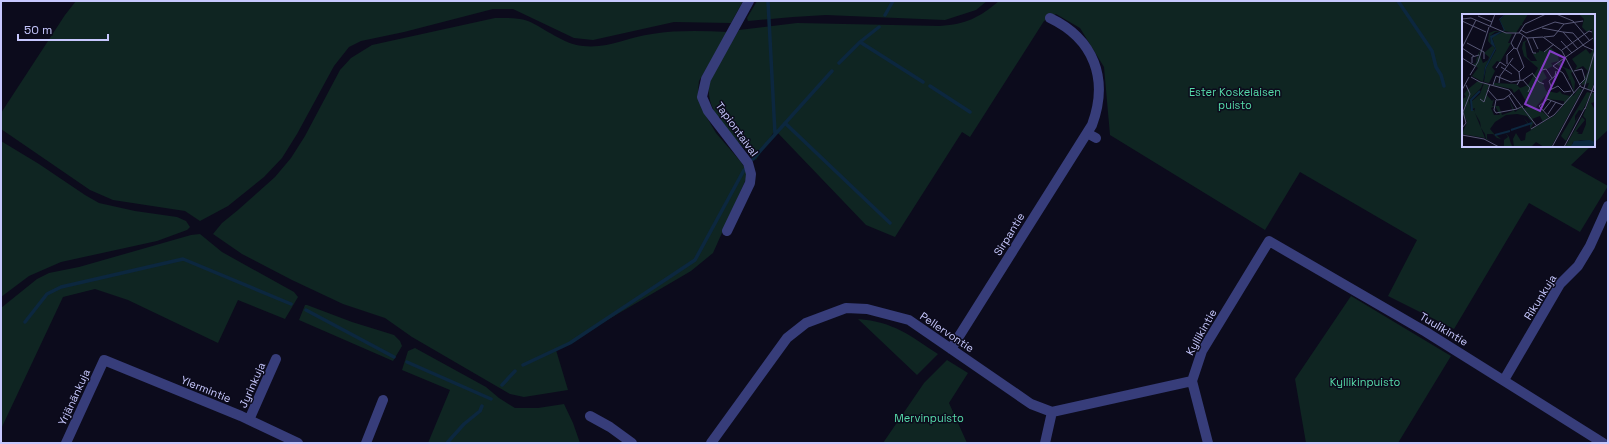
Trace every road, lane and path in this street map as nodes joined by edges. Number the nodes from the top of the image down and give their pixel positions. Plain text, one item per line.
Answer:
1 (750, 1) edge
2 (1050, 18) dead end
3 (1608, 206) edge
4 (727, 231) dead end
5 (1269, 241) joint
6 (951, 349) junction
7 (276, 359) dead end
8 (104, 360) joint
9 (1504, 380) junction
10 (1192, 381) junction
11 (383, 400) dead end
12 (1052, 412) junction
13 (590, 416) dead end
14 (250, 420) junction
15 (66, 443) edge
16 (298, 443) edge
17 (366, 443) edge
18 (632, 443) edge
19 (711, 443) edge
20 (1045, 443) edge
21 (1208, 443) edge
22 (1602, 443) edge

1 - 4 street, Tapiontaival
2 - 6 street, Sirpantie
3 - 9 street, Rikunkuja
5 - 9 street, Tuulikintie
5 - 10 street, Kyllikintie
6 - 12 street, Pellervontie
6 - 19 street, Pellervontie
7 - 14 street, Jyrinkuja
8 - 14 street, Ylermintie
8 - 15 street, Yrjänänkuja
9 - 22 street, Tuulikintie
10 - 12 street
10 - 21 street
11 - 17 street
12 - 20 street
13 - 18 street
14 - 16 street, Ylermintie

